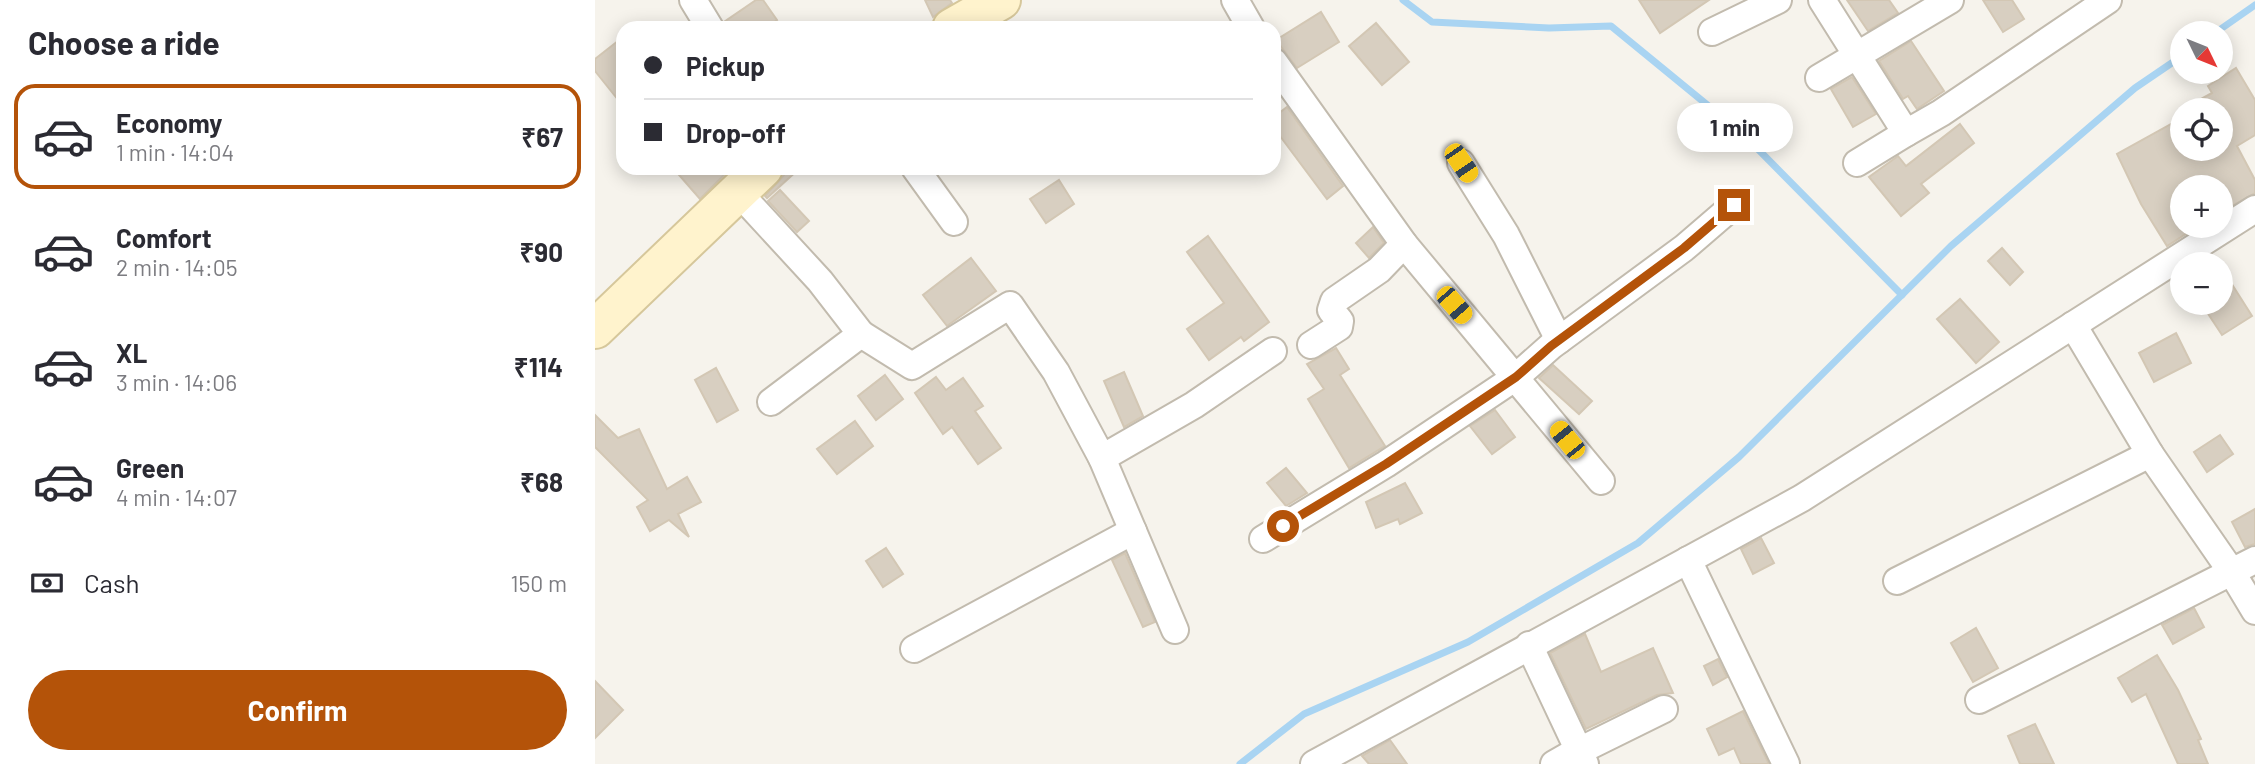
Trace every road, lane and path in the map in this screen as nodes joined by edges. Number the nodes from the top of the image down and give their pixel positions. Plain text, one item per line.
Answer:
1 (693, 0) edge
2 (1235, 0) edge
3 (1778, 0) edge
4 (1822, 0) edge
5 (1950, 0) edge
6 (2108, 0) edge
7 (706, 21) edge
8 (1247, 21) edge
9 (1712, 32) dead end
10 (1858, 54) junction
11 (1281, 72) edge
12 (1819, 78) dead end
13 (1906, 132) junction
14 (1461, 163) dead end
15 (1857, 163) dead end
16 (920, 175) edge
17 (751, 180) edge
18 (1734, 205) dead end
19 (2255, 209) edge
20 (954, 222) dead end
21 (1403, 244) junction
22 (2073, 325) junction
23 (595, 329) edge
24 (861, 334) junction
25 (1559, 340) junction
26 (1311, 345) dead end
27 (1273, 351) dead end
28 (1516, 377) junction
29 (771, 402) dead end
30 (2150, 454) junction
31 (1102, 458) junction
32 (1601, 481) dead end
33 (1133, 531) junction
34 (1263, 539) dead end
35 (1688, 560) junction
36 (2243, 565) edge
37 (1896, 581) dead end
38 (2255, 611) edge
39 (1175, 630) dead end
40 (1529, 645) junction
41 (914, 649) dead end
42 (1979, 700) dead end
43 (1664, 709) dead end
44 (1571, 759) edge
45 (1314, 764) edge
46 (1786, 764) edge

1 - 7 street
2 - 8 street
3 - 9 street
4 - 10 street
5 - 10 street
6 - 13 street
10 - 12 street
10 - 13 street
11 - 21 street
13 - 15 street
14 - 25 street
16 - 20 street
17 - 23 street
17 - 24 street
18 - 25 street
19 - 22 street
21 - 26 street
21 - 28 street
22 - 30 street
22 - 35 street
24 - 29 street
24 - 31 street
25 - 28 street
27 - 31 street
28 - 32 street
28 - 34 street
30 - 36 street
30 - 37 street
31 - 33 street
33 - 39 street
33 - 41 street
35 - 40 street
35 - 46 street
36 - 38 street
36 - 42 street
40 - 44 street
40 - 45 street
43 - 44 street

